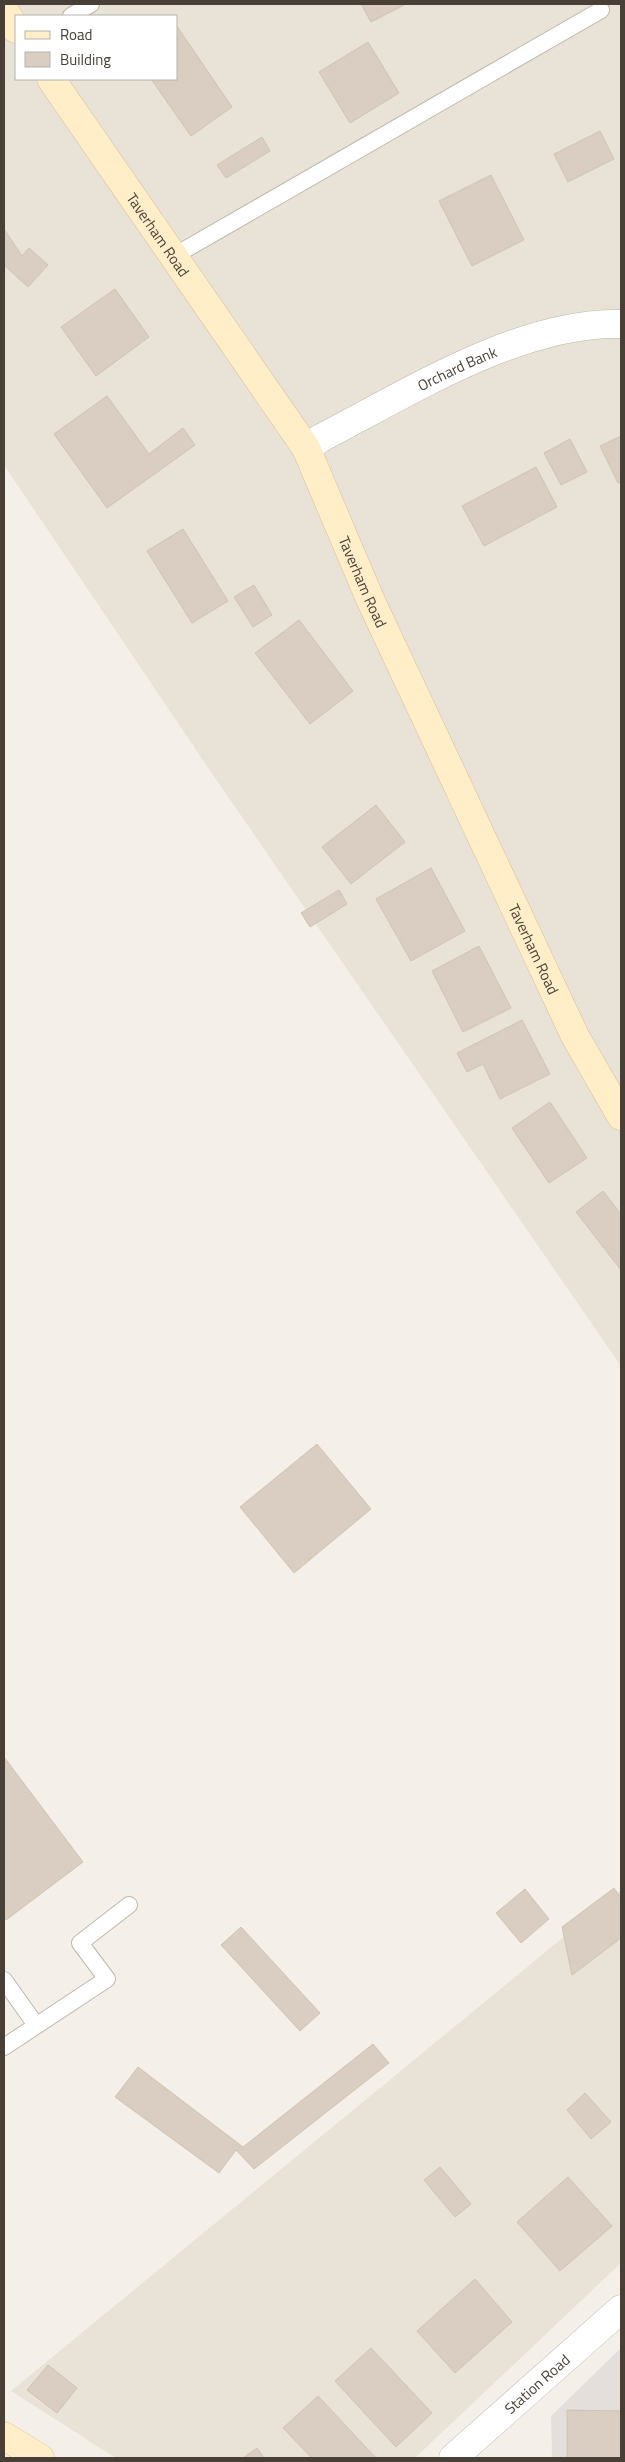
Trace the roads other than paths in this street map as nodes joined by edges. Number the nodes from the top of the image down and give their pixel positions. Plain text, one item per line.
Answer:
1 (91, 4) edge
2 (4, 10) edge
3 (601, 10) dead end
4 (73, 15) edge
5 (15, 27) edge
6 (52, 80) edge
7 (174, 256) junction
8 (621, 324) edge
9 (306, 448) junction
10 (621, 1116) edge
11 (129, 1905) dead end
12 (4, 1980) edge
13 (36, 2025) junction
14 (4, 2047) edge
15 (621, 2309) edge
16 (4, 2436) edge
17 (40, 2458) edge
18 (453, 2458) edge

1 - 4 lane
2 - 5 street
3 - 7 lane
6 - 7 street, Taverham Road
7 - 9 street, Taverham Road
8 - 9 street, Orchard Bank
9 - 10 street, Taverham Road
11 - 13 lane
12 - 13 lane
13 - 14 lane
15 - 18 street, Station Road
16 - 17 street

